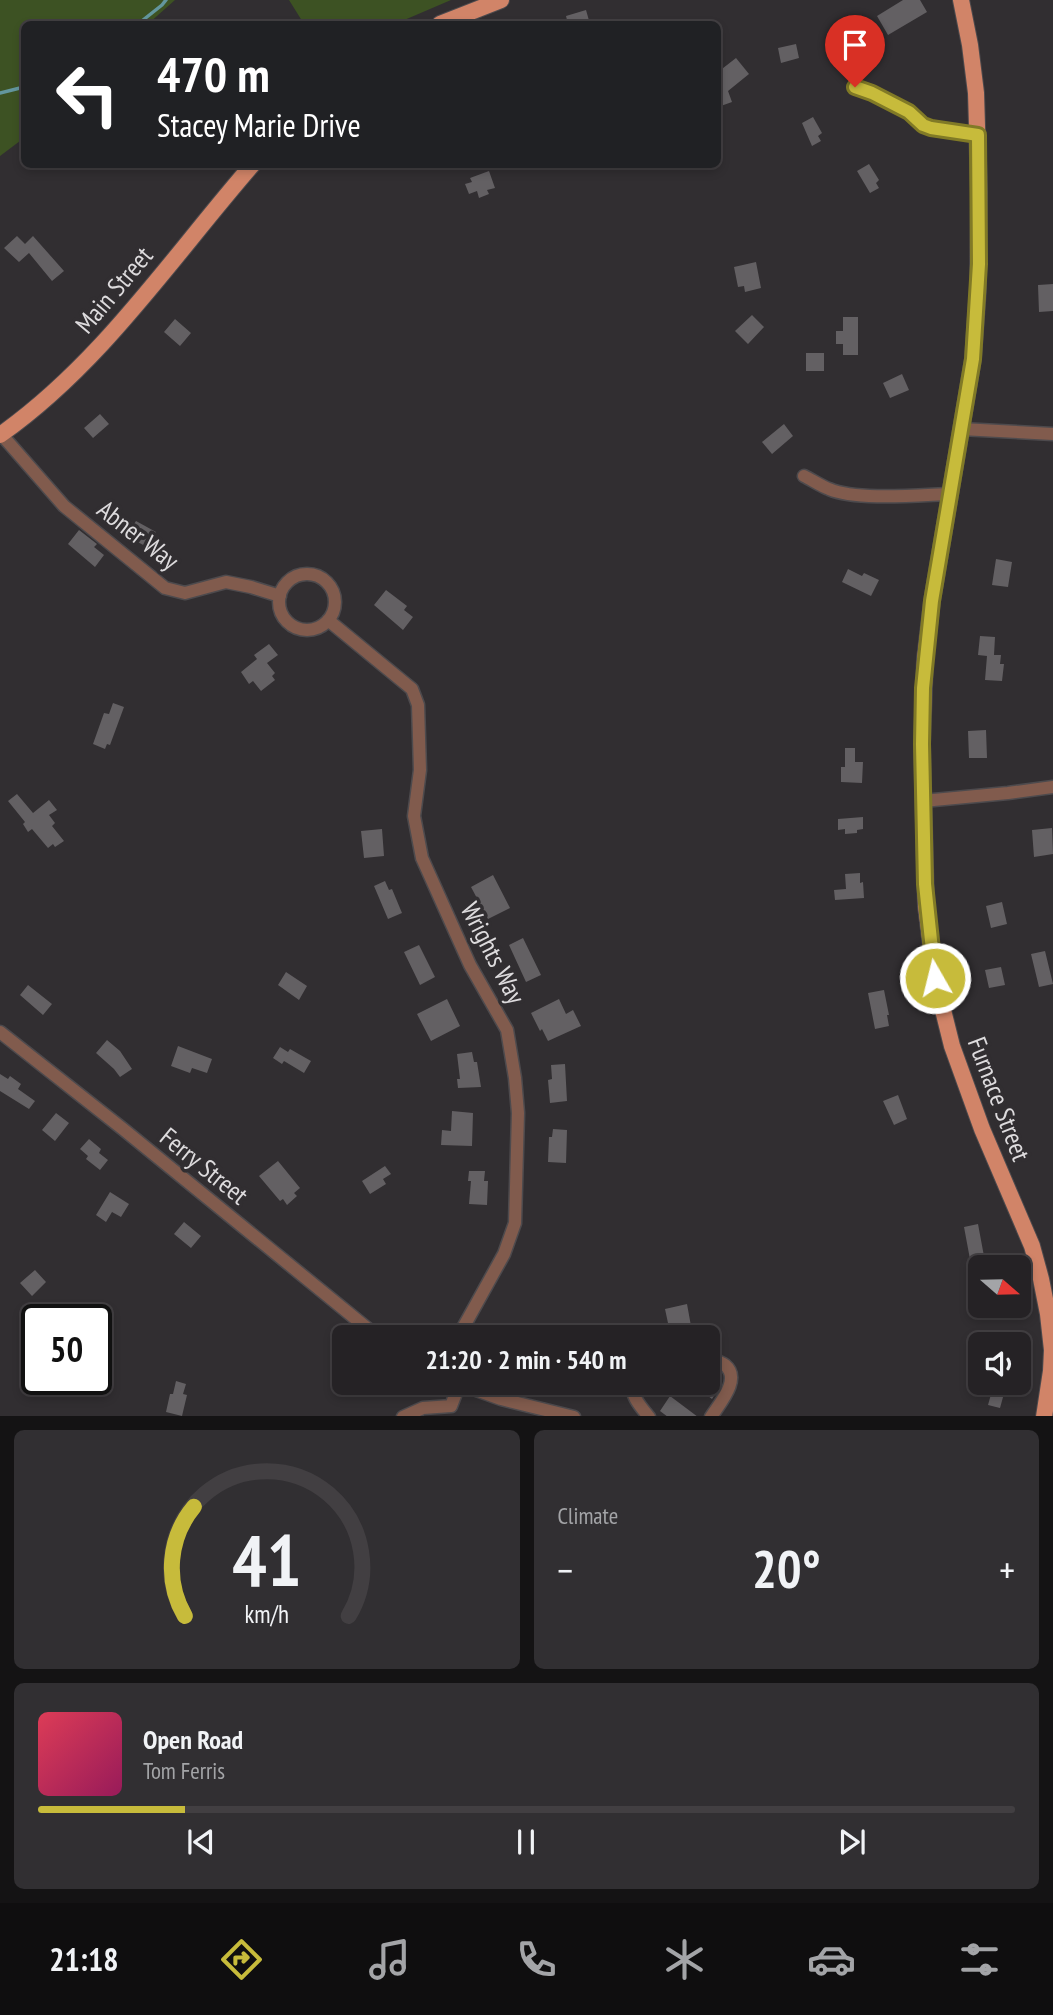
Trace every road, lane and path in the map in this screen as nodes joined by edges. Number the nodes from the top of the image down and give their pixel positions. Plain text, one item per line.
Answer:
1 (501, 0) edge
2 (961, 0) edge
3 (448, 21) edge
4 (855, 87) dead end
5 (978, 135) junction
6 (250, 168) edge
7 (961, 429) junction
8 (0, 434) edge
9 (1053, 434) edge
10 (804, 476) dead end
11 (951, 494) junction
12 (280, 596) junction
13 (328, 620) junction
14 (1053, 787) edge
15 (923, 801) junction
16 (0, 1032) edge
17 (363, 1325) edge
18 (465, 1325) edge
19 (1053, 1350) edge
20 (720, 1362) edge
21 (454, 1395) edge
22 (488, 1395) edge
23 (634, 1395) edge
24 (403, 1416) edge
25 (575, 1416) edge
26 (649, 1416) edge
27 (711, 1416) edge
28 (1044, 1416) edge

1 - 3 main road
2 - 5 main road, Furnace Street
4 - 5 street
5 - 7 main road, Furnace Street
6 - 8 main road, Main Street
7 - 9 street
7 - 11 main road, Furnace Street
8 - 12 street, Abner Way
10 - 11 street
11 - 15 main road, Furnace Street
12 - 13 street
12 - 13 street
13 - 18 street, Wrights Way
14 - 15 street
15 - 19 main road, Furnace Street
16 - 17 street, Ferry Street
19 - 28 main road, Furnace Street
20 - 27 street
21 - 24 street
22 - 25 street
23 - 26 street

